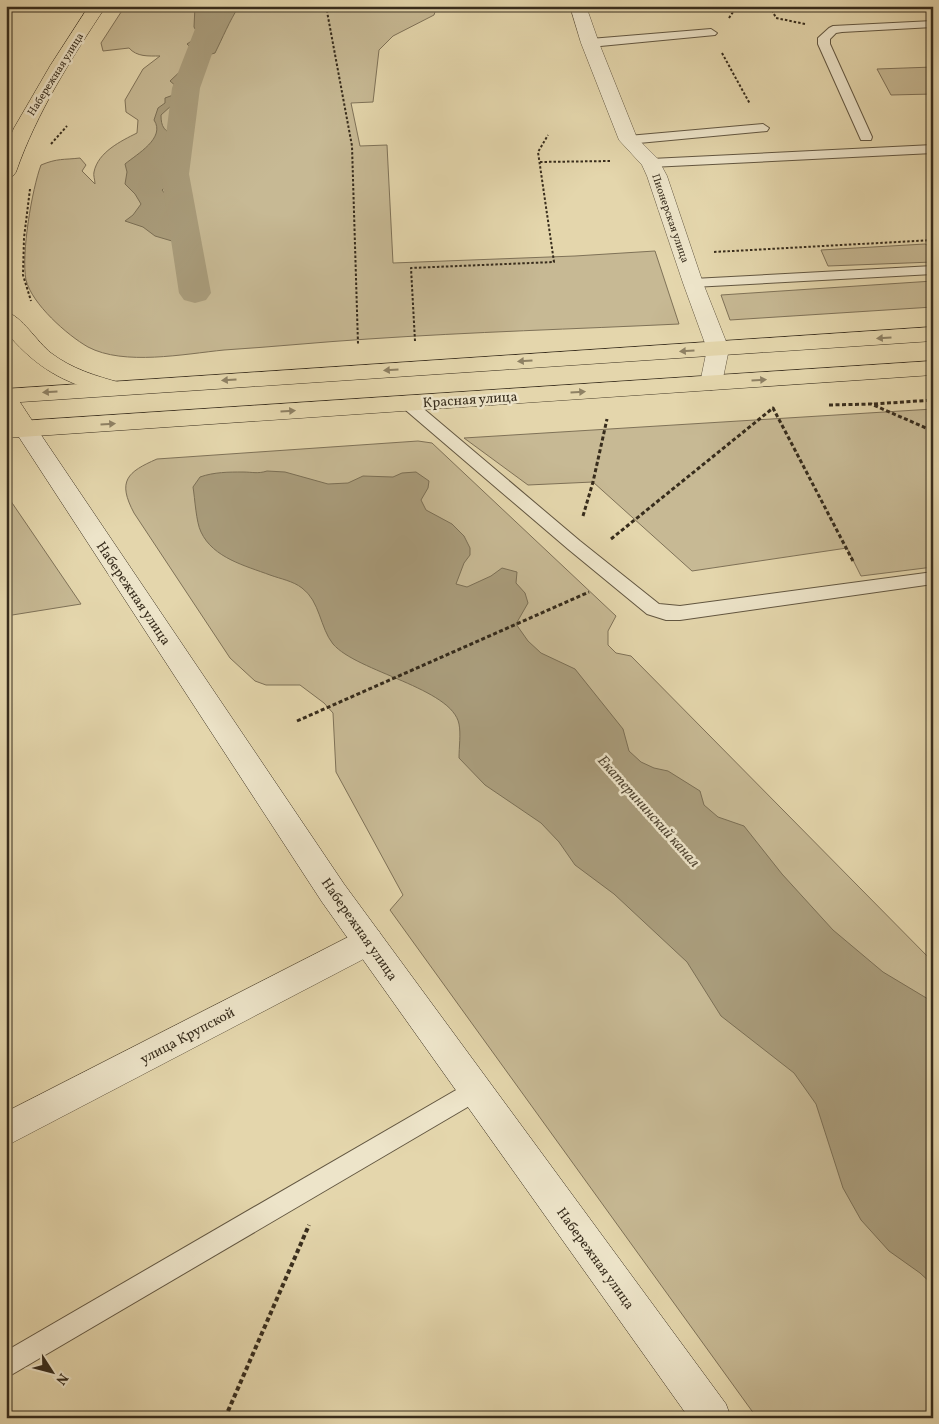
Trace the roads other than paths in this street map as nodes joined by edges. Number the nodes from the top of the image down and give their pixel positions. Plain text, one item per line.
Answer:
1 (98, 6) edge
2 (578, 6) edge
3 (933, 24) edge
4 (711, 33) road end
5 (590, 43) junction
6 (763, 128) road end
7 (13, 136) edge
8 (866, 137) dead end
9 (628, 140) junction
10 (933, 149) edge
11 (652, 163) junction
12 (6, 172) edge
13 (933, 270) edge
14 (693, 283) junction
15 (6, 318) edge
16 (933, 334) edge
17 (718, 348) junction
18 (933, 368) edge
19 (711, 383) junction
20 (113, 388) junction
21 (6, 397) edge
22 (407, 403) junction
23 (15, 429) edge
24 (933, 578) edge
25 (368, 941) junction
26 (475, 1090) junction
27 (6, 1130) edge
28 (6, 1365) edge
29 (712, 1418) edge

1 - 7 main road, Набережная улица
2 - 5 street, Пионерская улица
3 - 8 lane
4 - 5 lane
5 - 9 street, Пионерская улица
6 - 9 lane
7 - 12 main road, Набережная улица
9 - 11 street, Пионерская улица
10 - 11 lane
11 - 14 street, Пионерская улица
13 - 14 lane
14 - 17 street, Пионерская улица
15 - 20 main road
16 -> 17 main road
17 - 19 street
17 -> 20 main road
19 -> 18 main road, Красная улица
22 -> 19 main road, Красная улица
20 -> 21 main road
21 - 23 main road
23 -> 22 main road, Красная улица
22 - 24 lane
23 - 25 street, Набережная улица
25 - 26 street, Набережная улица
25 - 27 street, улица Крупской
26 - 28 lane
26 - 29 street, Набережная улица

